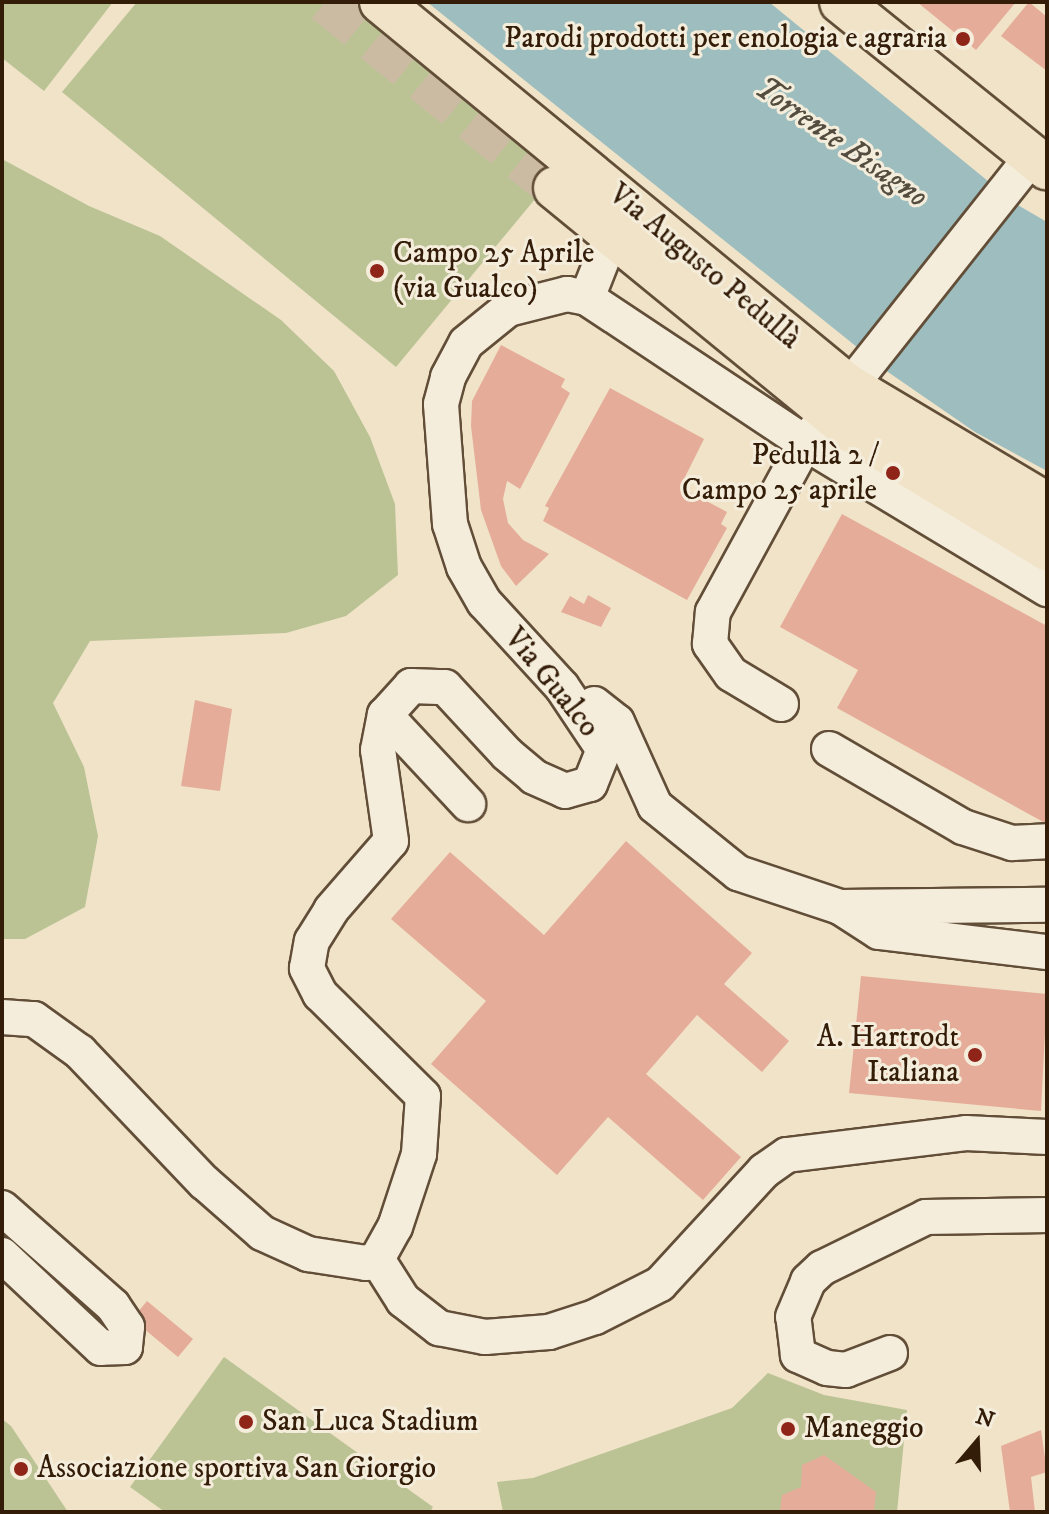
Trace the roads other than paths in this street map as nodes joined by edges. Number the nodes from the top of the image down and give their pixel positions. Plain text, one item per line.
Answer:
1 (381, 2) edge
2 (858, 7) edge
3 (1029, 170) edge
4 (555, 188) tunnel mouth
5 (611, 237) junction
6 (587, 298) junction
7 (836, 401) junction
8 (1047, 504) edge
9 (1047, 549) edge
10 (1047, 589) edge
11 (562, 687) junction
12 (781, 704) dead end
13 (385, 715) junction
14 (829, 749) dead end
15 (468, 804) dead end
16 (1047, 841) edge
17 (1047, 884) edge
18 (920, 905) junction
19 (1047, 905) edge
20 (840, 907) junction
21 (1047, 952) edge
22 (2, 1017) edge
23 (1047, 1137) edge
24 (2, 1208) edge
25 (1047, 1215) edge
26 (2, 1255) edge
27 (377, 1259) junction
28 (890, 1353) dead end

1 - 7 main road, Via Augusto Pedullà
2 - 3 main road
3 - 7 street
4 - 5 main road, Via Augusto Pedullà
5 - 6 street
5 - 7 main road, Via Augusto Pedullà
6 - 7 street
6 - 11 street, Via Gualco
7 - 8 main road, Via Augusto Pedullà
7 - 9 main road, Via Augusto Pedullà
7 - 10 street, Via Augusto Pedullà
7 - 12 street
11 - 13 street, Via Gualco
11 - 20 street
13 - 15 street
13 - 27 street
14 - 16 street
17 - 18 street
18 - 19 street
18 - 20 street
20 - 21 street
22 - 27 street
23 - 27 street
24 - 26 street
25 - 28 street

